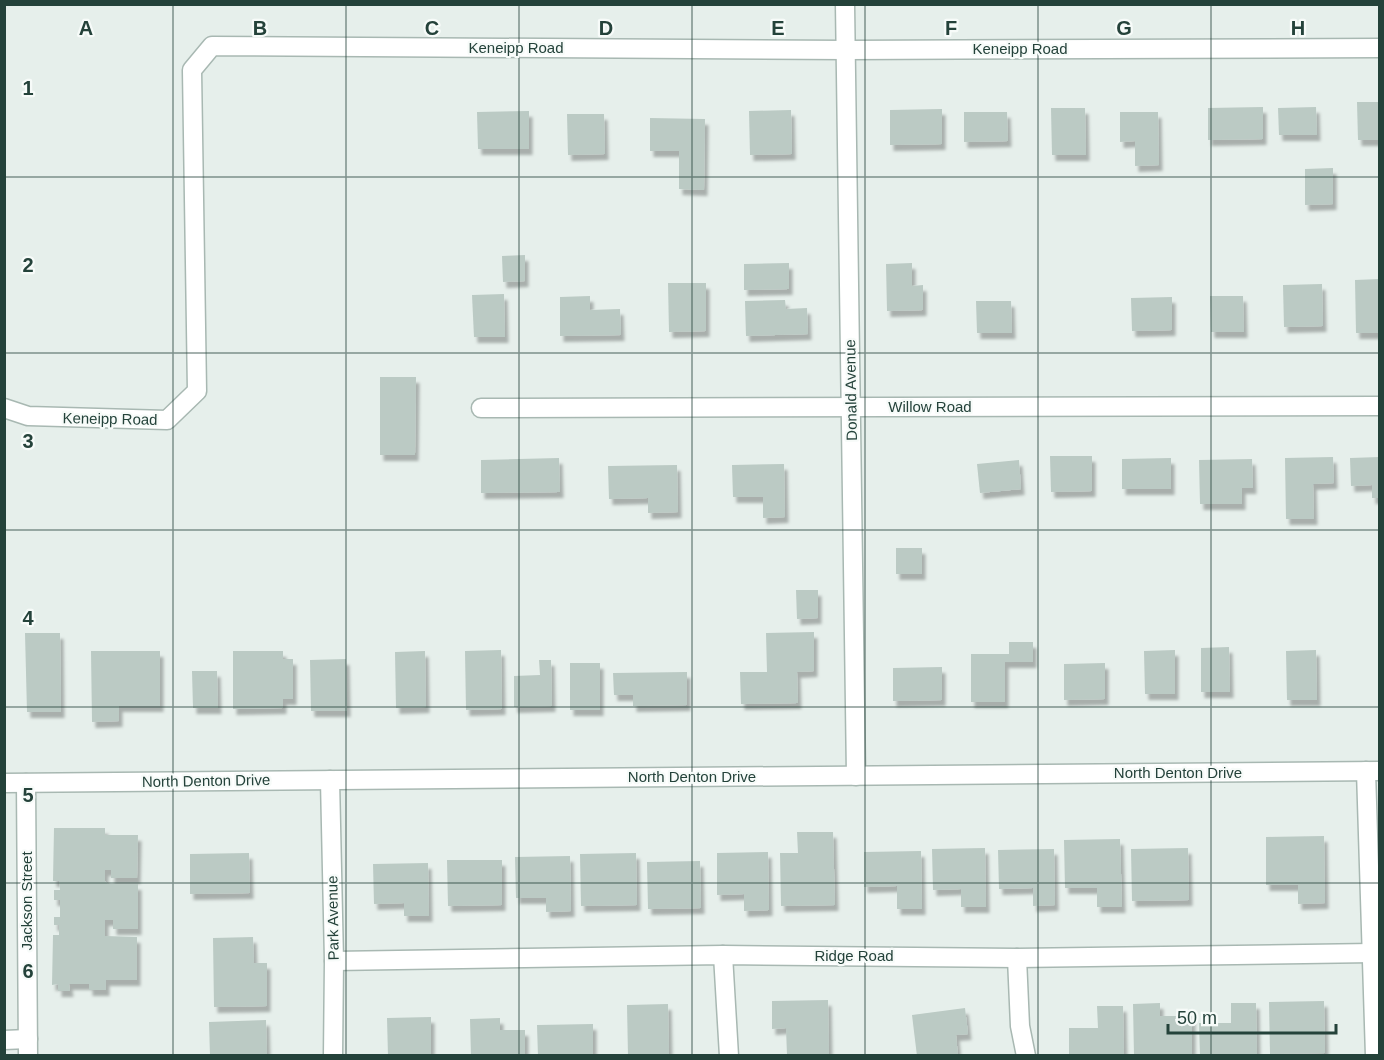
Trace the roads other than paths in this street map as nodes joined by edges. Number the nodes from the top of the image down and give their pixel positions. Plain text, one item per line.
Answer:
1 (845, 4) edge
2 (1380, 48) edge
3 (846, 50) junction
4 (1380, 406) edge
5 (851, 407) junction
6 (4, 408) edge
7 (482, 408) dead end
8 (1373, 771) edge
9 (856, 776) junction
10 (330, 780) junction
11 (4, 783) edge
12 (26, 783) junction
13 (1373, 953) junction
14 (723, 955) junction
15 (1017, 958) junction
16 (334, 961) junction
17 (4, 1040) edge
18 (28, 1047) edge
19 (333, 1056) edge
20 (729, 1056) edge
21 (1026, 1056) edge
22 (1375, 1056) edge

1 - 3 street, Donald Avenue
2 - 3 street, Keneipp Road
3 - 5 street, Donald Avenue
3 - 6 street, Keneipp Road
4 - 5 street, Willow Road
5 - 7 street, Willow Road
5 - 9 street, Donald Avenue
8 - 9 street, North Denton Drive
8 - 13 street
9 - 10 street, North Denton Drive
10 - 12 street, North Denton Drive
10 - 16 street, Park Avenue
11 - 12 street, North Denton Drive
12 - 18 street, Jackson Street
13 - 15 street, Ridge Road
13 - 22 street
14 - 15 street, Ridge Road
14 - 16 street, Ridge Road
14 - 20 street
15 - 21 street
16 - 19 street, Park Avenue
17 - 18 street

